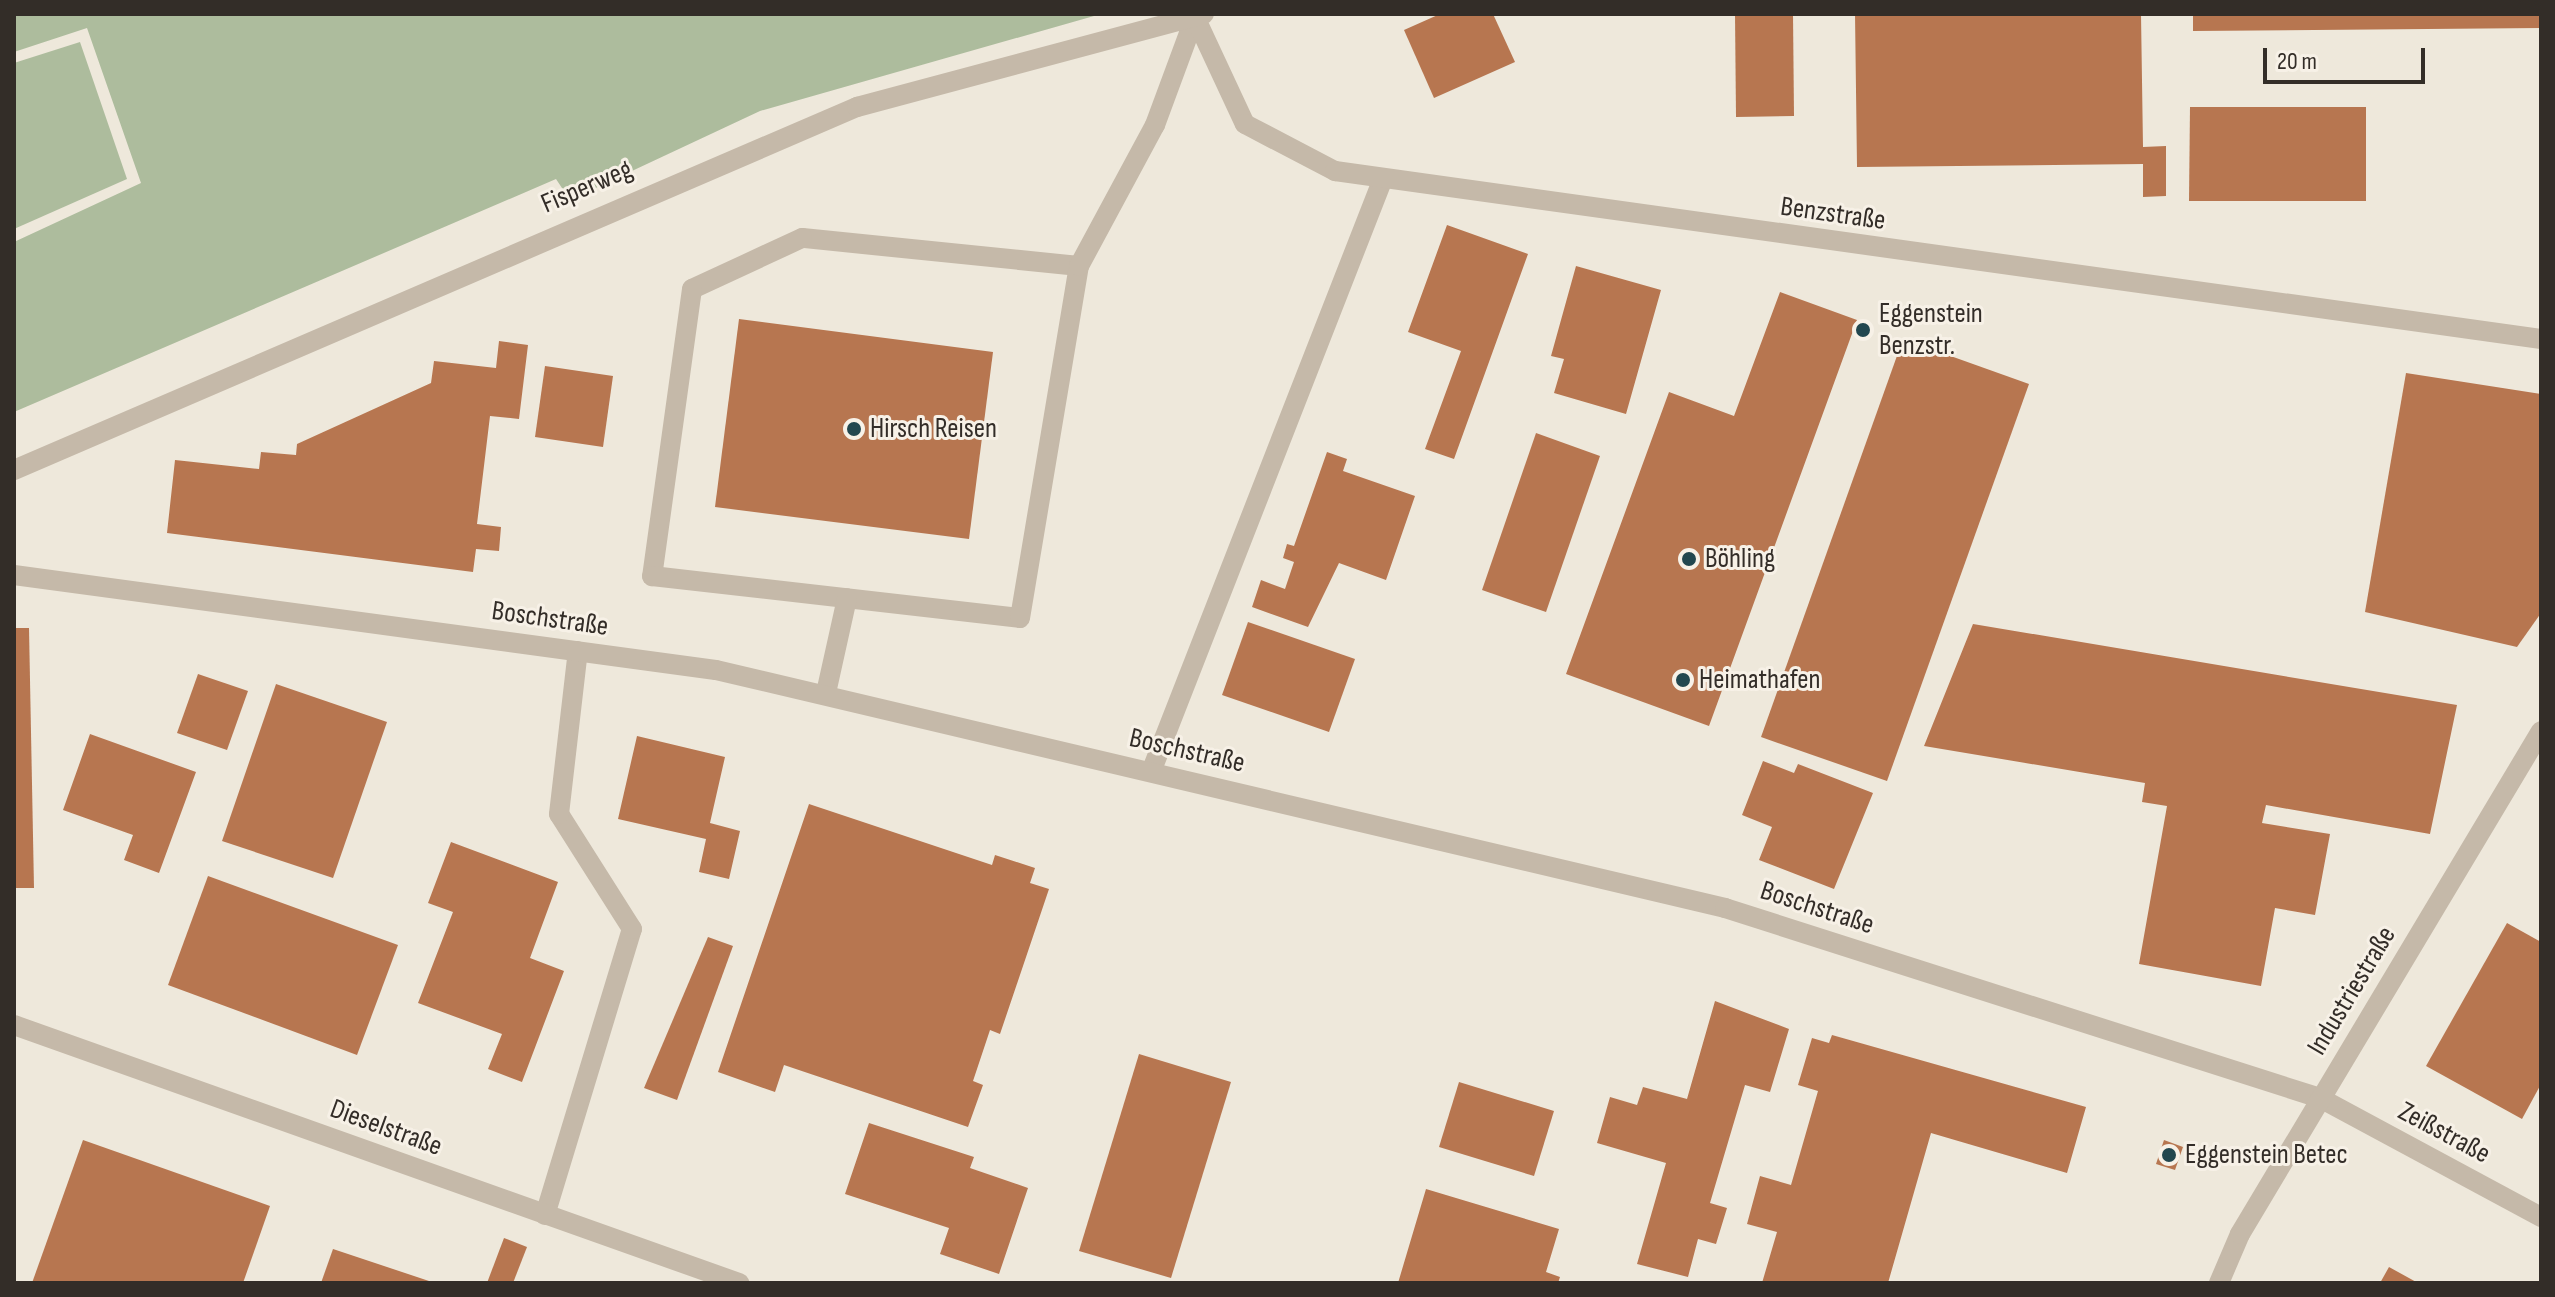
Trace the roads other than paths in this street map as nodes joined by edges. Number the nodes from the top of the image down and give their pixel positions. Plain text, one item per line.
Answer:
1 (1200, 16) edge
2 (1382, 181) junction
3 (1079, 266) junction
4 (2541, 339) edge
5 (14, 470) edge
6 (14, 575) edge
7 (847, 598) junction
8 (578, 651) junction
9 (826, 693) junction
10 (2541, 731) edge
11 (1151, 772) junction
12 (14, 1025) edge
13 (2320, 1098) junction
14 (545, 1215) junction
15 (2541, 1217) edge
16 (739, 1283) edge
17 (2219, 1283) edge

1 - 2 street, Benzstraße
1 - 3 street
1 - 5 street, Fisperweg
2 - 4 street, Benzstraße
2 - 11 street
3 - 7 street
3 - 7 street
6 - 8 street, Boschstraße
7 - 9 street
8 - 9 street, Boschstraße
8 - 14 street
9 - 11 street, Boschstraße
10 - 13 street, Industriestraße
11 - 13 street, Boschstraße
12 - 14 street, Dieselstraße
13 - 15 street, Zeißstraße
13 - 17 street, Industriestraße
14 - 16 street, Dieselstraße

